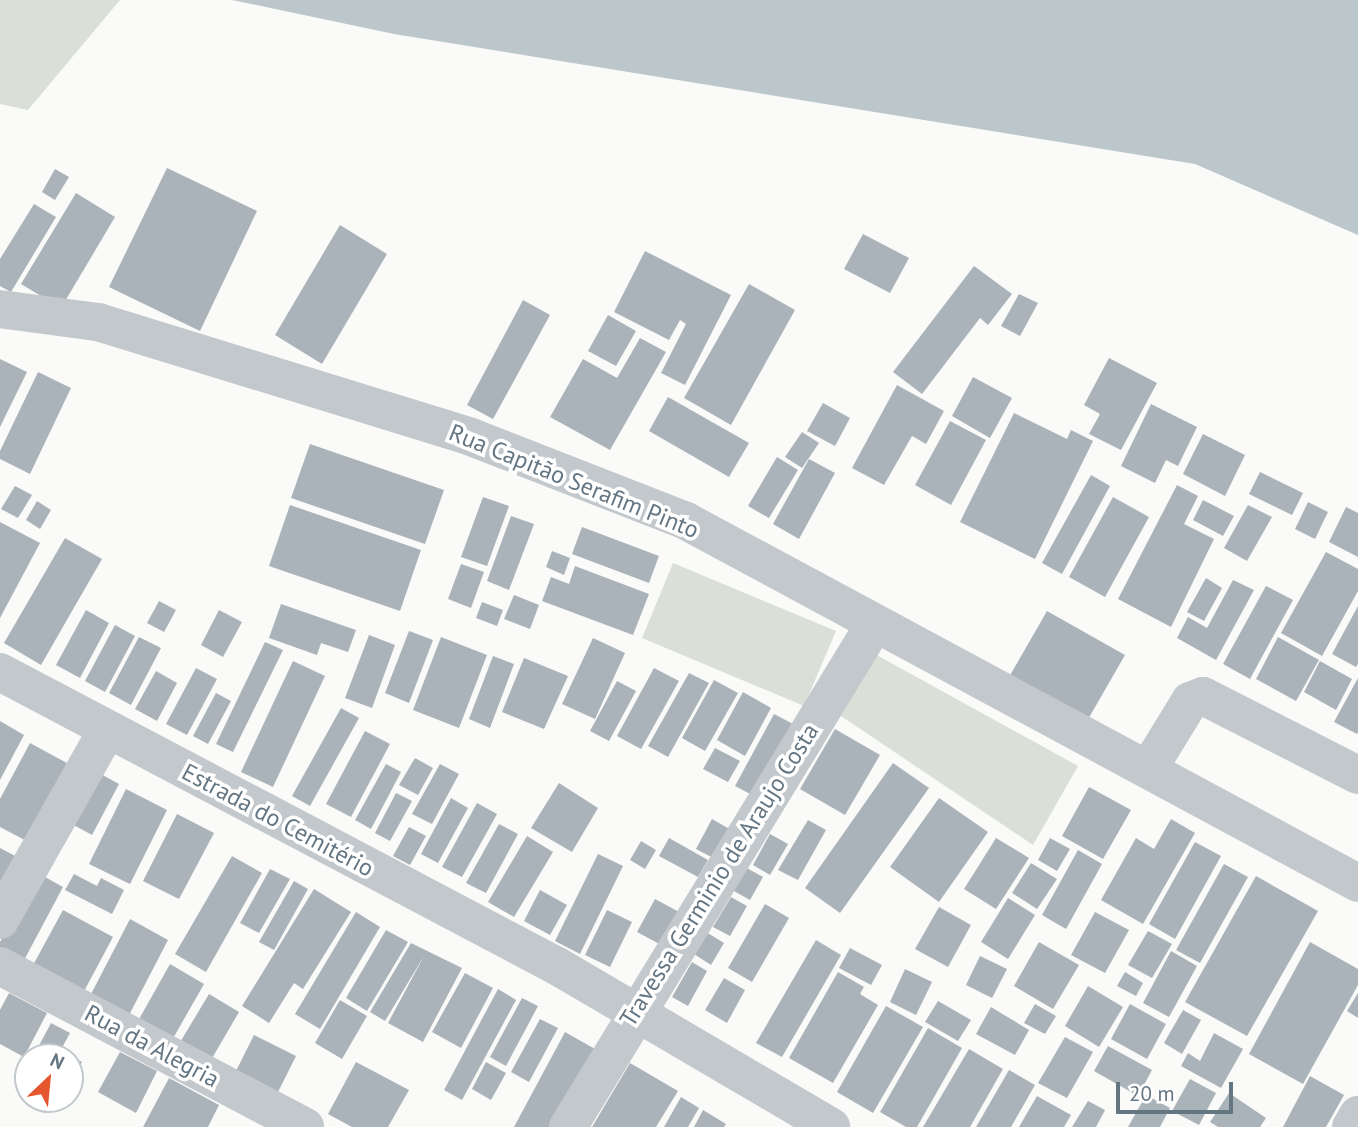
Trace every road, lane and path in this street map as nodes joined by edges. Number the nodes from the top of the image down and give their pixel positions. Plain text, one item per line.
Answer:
1 (0, 309) edge
2 (874, 625) junction
3 (0, 672) edge
4 (107, 730) junction
5 (1149, 768) junction
6 (1358, 775) edge
7 (1358, 883) edge
8 (0, 920) edge
9 (0, 966) edge
10 (634, 1012) junction
11 (1358, 1115) edge
12 (305, 1127) edge
13 (568, 1127) edge
14 (831, 1127) edge
15 (1351, 1127) edge

1 - 2 street, Rua Capitão Serafim Pinto
2 - 5 street, Rua Capitão Serafim Pinto
2 - 10 street, Travessa Germinio de Araujo Costa
3 - 4 street, Estrada do Cemitério
4 - 8 street
4 - 10 street, Estrada do Cemitério
5 - 6 street
5 - 7 street, Rua Capitão Serafim Pinto
9 - 12 street, Rua da Alegria
10 - 13 street, Travessa Germinio de Araujo Costa
10 - 14 street, Estrada do Cemitério
11 - 15 street

